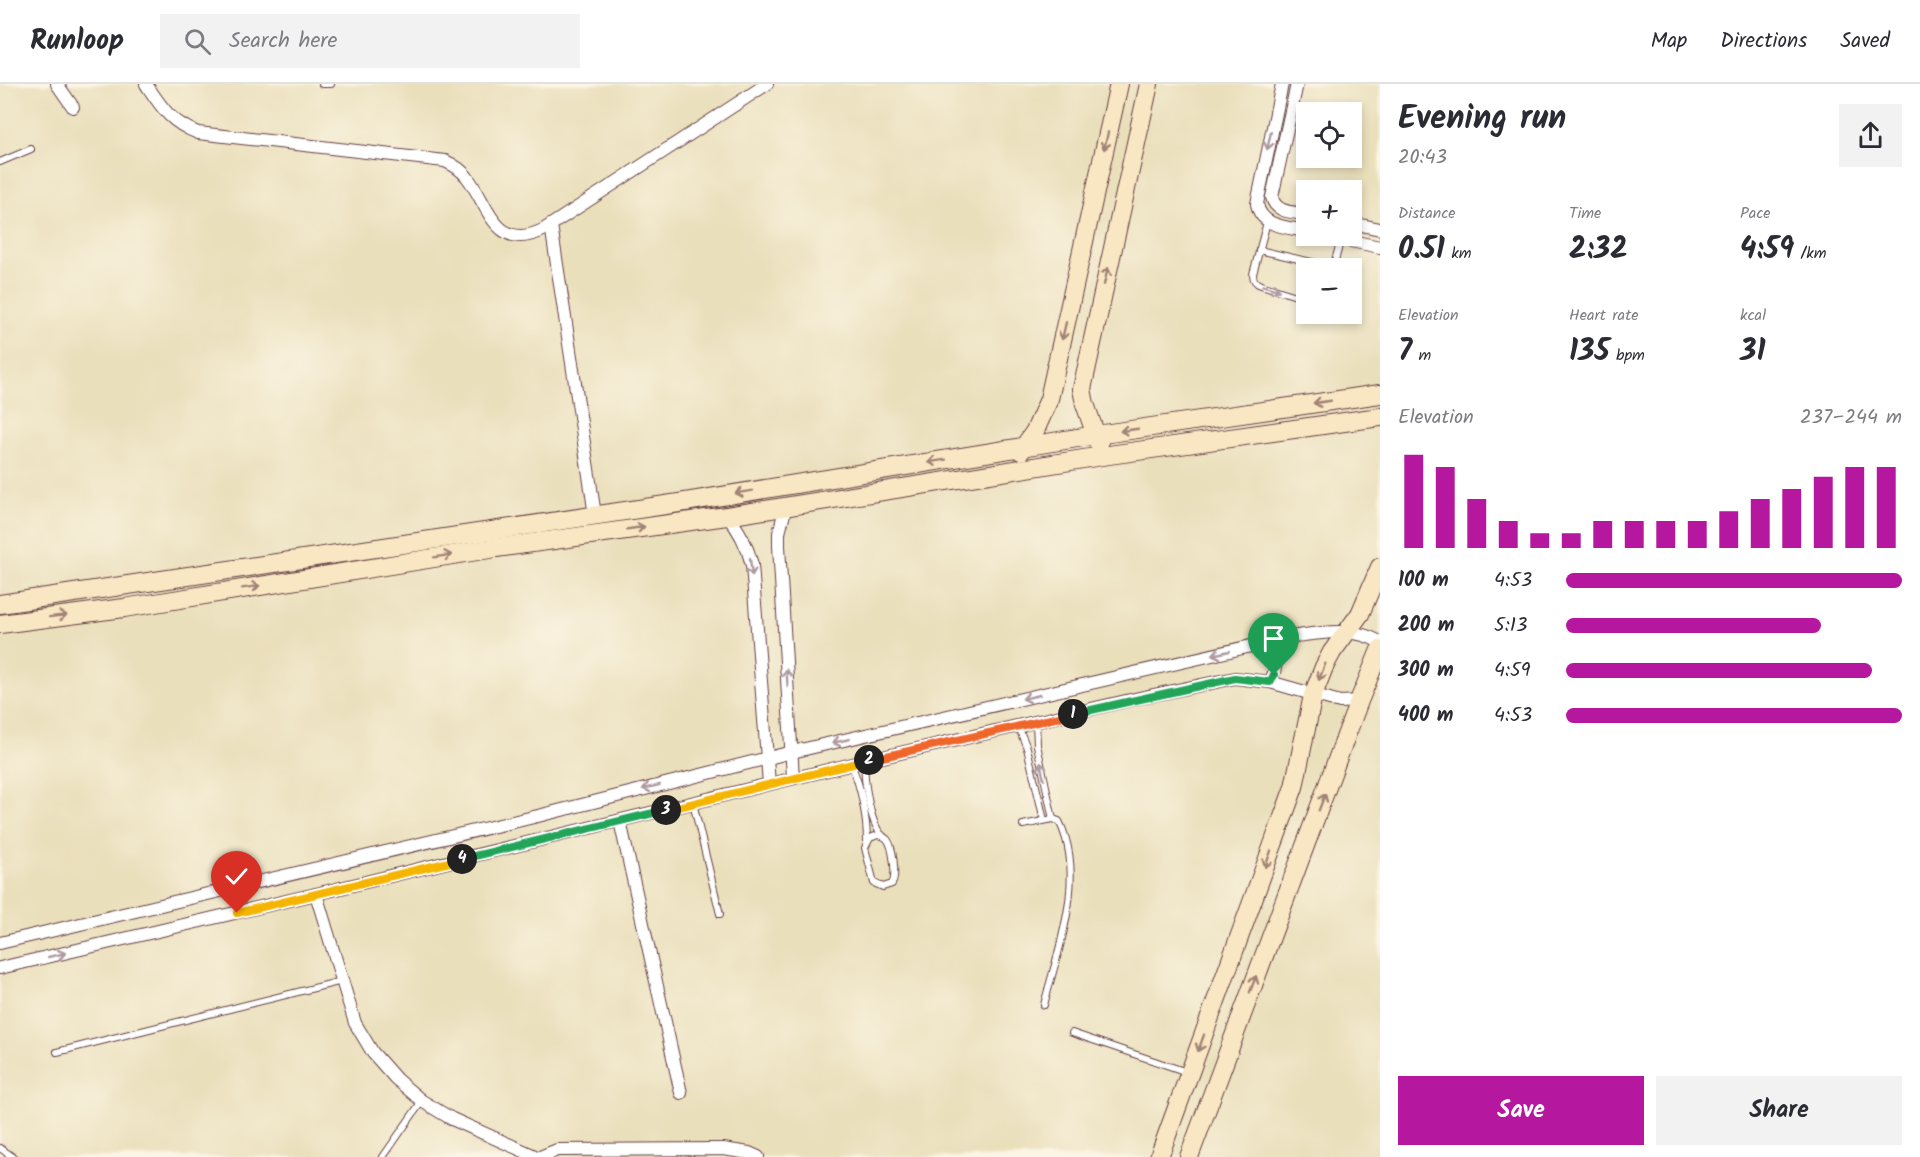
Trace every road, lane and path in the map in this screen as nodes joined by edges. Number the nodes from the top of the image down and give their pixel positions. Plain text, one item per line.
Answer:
1 (57, 84) edge
2 (146, 84) edge
3 (322, 84) edge
4 (331, 84) edge
5 (767, 84) edge
6 (1119, 84) edge
7 (1149, 84) edge
8 (1282, 84) edge
9 (1297, 84) edge
10 (73, 107) dead end
11 (31, 148) dead end
12 (0, 162) edge
13 (1279, 209) junction
14 (1296, 212) edge
15 (1268, 222) junction
16 (551, 225) junction
17 (1362, 225) edge
18 (1296, 229) edge
19 (1380, 229) edge
20 (1362, 243) edge
21 (1380, 247) edge
22 (1259, 250) junction
23 (1296, 259) edge
24 (1296, 296) edge
25 (1380, 394) edge
26 (1380, 417) edge
27 (1096, 435) junction
28 (1026, 446) junction
29 (1102, 456) junction
30 (1010, 471) junction
31 (786, 506) junction
32 (682, 512) junction
33 (595, 515) junction
34 (727, 516) junction
35 (1380, 567) edge
36 (0, 604) edge
37 (0, 624) edge
38 (1347, 632) junction
39 (1269, 642) junction
40 (1380, 642) edge
41 (1380, 650) edge
42 (1270, 682) junction
43 (1313, 695) junction
44 (1359, 701) junction
45 (1036, 722) junction
46 (1018, 726) junction
47 (792, 752) junction
48 (766, 758) junction
49 (865, 761) junction
50 (851, 765) junction
51 (793, 778) junction
52 (769, 784) junction
53 (693, 803) junction
54 (1053, 819) junction
55 (1044, 820) junction
56 (620, 821) junction
57 (1023, 825) dead end
58 (882, 836) junction
59 (867, 841) junction
60 (316, 894) junction
61 (720, 914) dead end
62 (0, 943) edge
63 (0, 968) edge
64 (342, 981) junction
65 (1044, 1005) dead end
66 (1072, 1033) dead end
67 (57, 1052) dead end
68 (1190, 1073) junction
69 (681, 1093) dead end
70 (422, 1101) junction
71 (0, 1148) edge
72 (13, 1157) edge
73 (382, 1157) edge
74 (538, 1157) edge
75 (758, 1157) edge
76 (1159, 1157) edge
77 (1189, 1157) edge

1 - 10 street
2 - 16 street
3 - 4 lane
5 - 16 street
6 -> 28 street
27 -> 7 street
8 -> 15 street
9 - 13 street
11 - 12 lane
13 - 14 street
13 - 15 street
15 - 18 street
15 - 22 lane
16 - 33 street
17 - 19 street
20 - 21 street
22 - 23 lane
22 -> 24 lane
25 -> 27 street
26 - 29 street
27 - 28 street
27 - 29 street
28 - 30 street
28 -> 32 street
29 - 30 street
30 - 31 street
31 - 34 street
47 -> 31 street
32 - 33 street
32 - 34 street
37 -> 32 street
33 - 36 street
34 -> 48 street
35 - 38 street
38 - 39 street
38 - 40 street
38 -> 43 street
39 - 42 street
39 -> 47 street
41 - 44 street
42 - 43 street
42 - 45 street
43 - 44 street
43 -> 68 street
77 -> 44 street
45 - 46 street
54 -> 45 lane
46 - 49 street
46 - 55 lane
47 - 48 street
47 - 51 street
48 - 52 street
48 -> 62 street
49 - 50 street
49 - 58 lane
50 - 51 street
50 - 59 lane
51 - 52 street
52 - 53 street
53 - 56 street
53 - 61 lane
54 - 55 lane
54 - 65 lane
55 - 57 lane
56 - 60 street
56 - 69 street
58 - 59 lane
58 - 59 lane
63 -> 60 street
60 - 64 street
64 - 67 lane
64 - 70 street
66 - 68 lane
68 - 76 street
70 - 73 lane
70 - 74 street
71 - 72 lane
74 - 75 street

